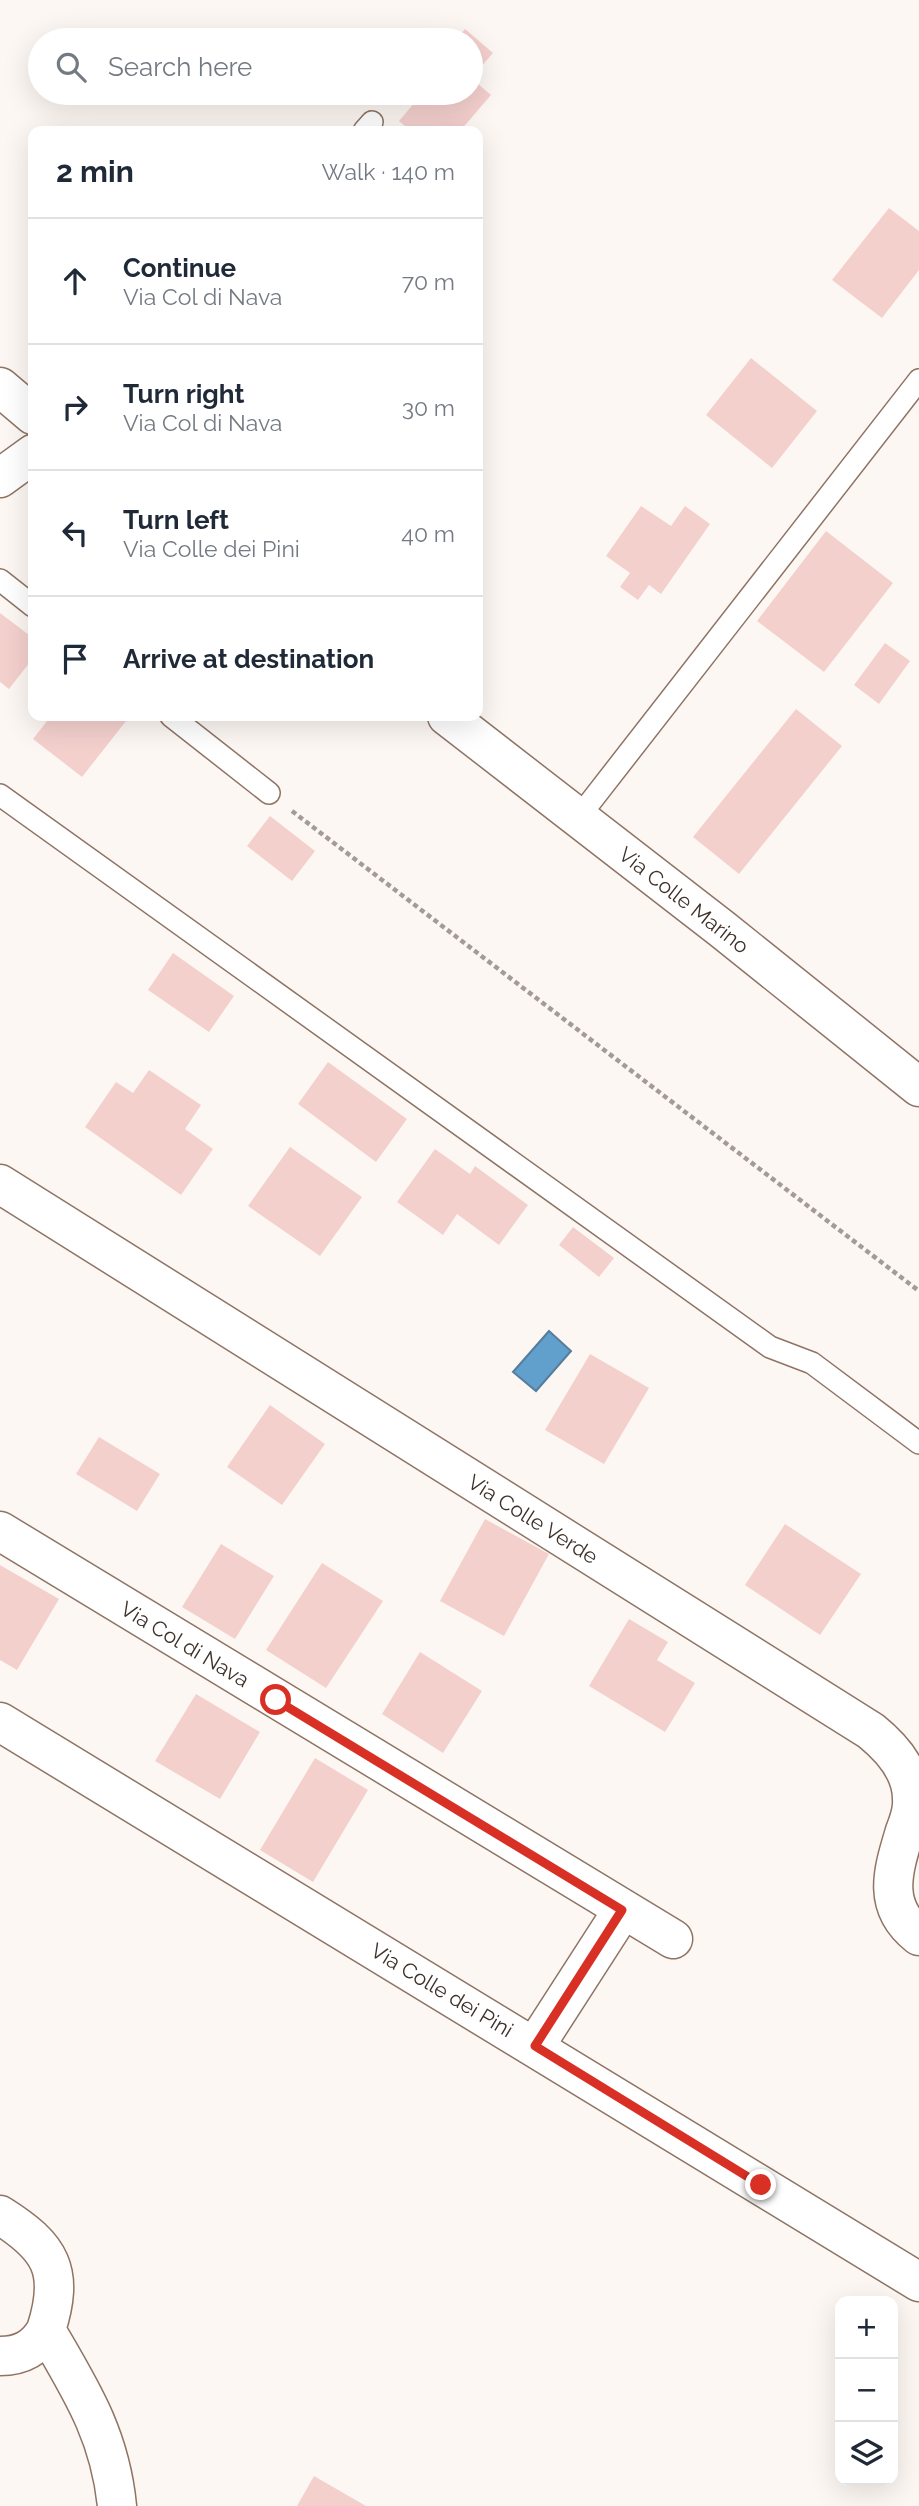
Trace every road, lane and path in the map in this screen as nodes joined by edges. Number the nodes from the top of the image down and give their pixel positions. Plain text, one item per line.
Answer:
1 (919, 380) edge
2 (0, 387) edge
3 (28, 411) edge
4 (28, 458) edge
5 (0, 478) edge
6 (0, 580) edge
7 (28, 602) edge
8 (178, 721) edge
9 (453, 721) edge
10 (270, 793) joint
11 (0, 795) edge
12 (579, 818) junction
13 (919, 1087) edge
14 (0, 1184) edge
15 (919, 1292) edge
16 (919, 1443) edge
17 (0, 1531) edge
18 (0, 1722) edge
19 (622, 1910) junction
20 (919, 1936) edge
21 (673, 1939) dead end
22 (535, 2046) junction
23 (0, 2215) edge
24 (919, 2282) edge
25 (46, 2330) junction
26 (0, 2356) edge
27 (117, 2506) edge

1 - 12 lane
2 - 3 street
4 - 5 street
6 - 7 lane
8 - 10 lane
9 - 12 street, Via Colle Marino
10 - 15 path
11 - 16 lane
12 - 13 street, Via Colle Marino
14 - 20 street, Via Colle Verde
17 - 19 street, Via Col di Nava
18 - 22 street, Via Colle dei Pini
19 - 21 street, Via Col di Nava
19 - 22 street
22 - 24 street, Via Colle dei Pini
23 - 25 street
25 - 26 street
25 - 27 street

